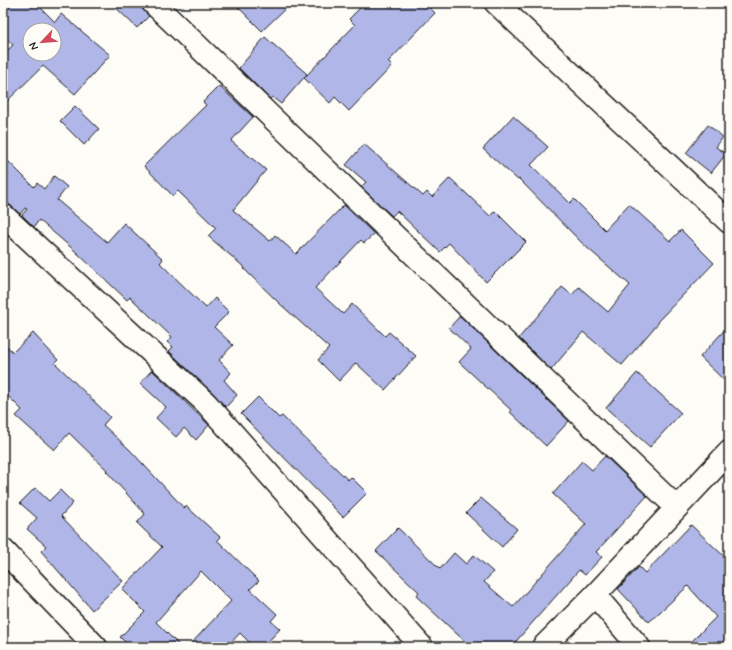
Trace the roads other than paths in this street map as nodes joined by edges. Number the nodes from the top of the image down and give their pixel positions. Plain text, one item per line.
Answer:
1 (153, 3) edge
2 (496, 3) edge
3 (3, 215) edge
4 (729, 222) edge
5 (729, 452) edge
6 (676, 507) junction
7 (3, 550) edge
8 (595, 595) junction
9 (96, 647) edge
10 (422, 647) edge
11 (543, 647) edge
12 (639, 647) edge

1 - 6 street
2 - 4 street
3 - 10 street
5 - 6 street
6 - 8 street
7 - 9 street
8 - 11 street
8 - 12 street

